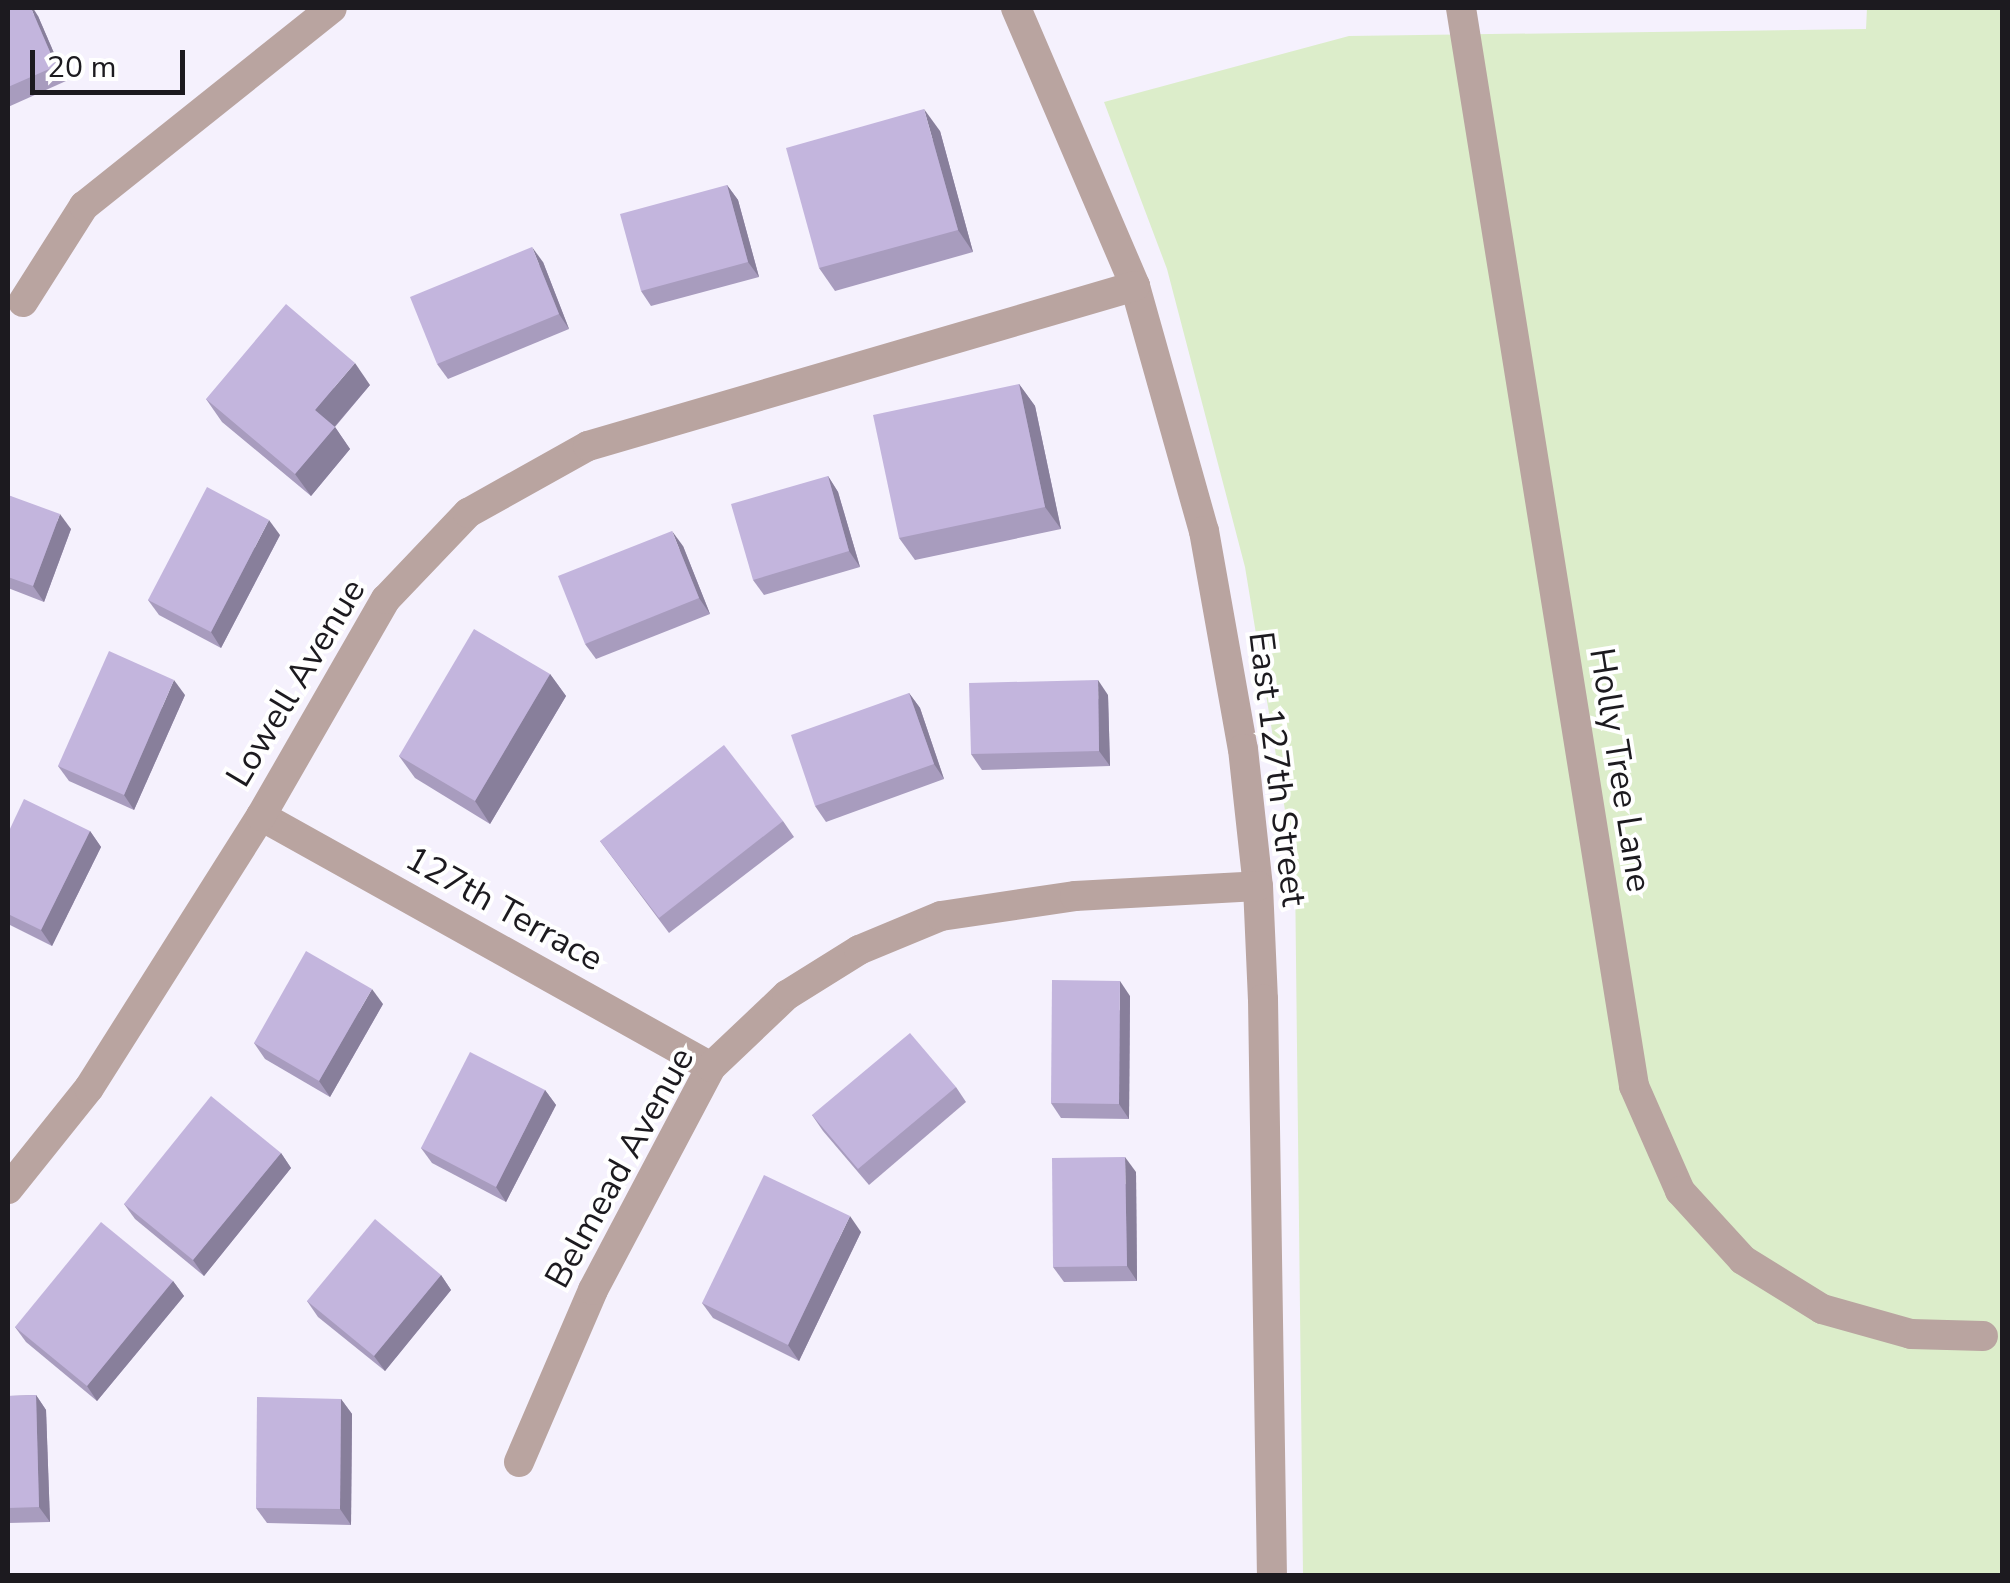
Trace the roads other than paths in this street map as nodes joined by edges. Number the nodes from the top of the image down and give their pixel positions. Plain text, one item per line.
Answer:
1 (332, 8) edge
2 (1016, 8) edge
3 (1461, 8) edge
4 (1135, 286) junction
5 (23, 302) dead end
6 (260, 816) junction
7 (1258, 886) junction
8 (710, 1067) junction
9 (8, 1189) edge
10 (1982, 1336) dead end
11 (520, 1462) dead end
12 (1272, 1576) edge

1 - 5 street
2 - 4 street, East 127th Street
3 - 10 street, Holly Tree Lane
4 - 6 street, Lowell Avenue
4 - 7 street, East 127th Street
6 - 8 street, 127th Terrace
6 - 9 street, Lowell Avenue
7 - 8 street, Belmead Avenue
7 - 12 street, East 127th Street
8 - 11 street, Belmead Avenue

